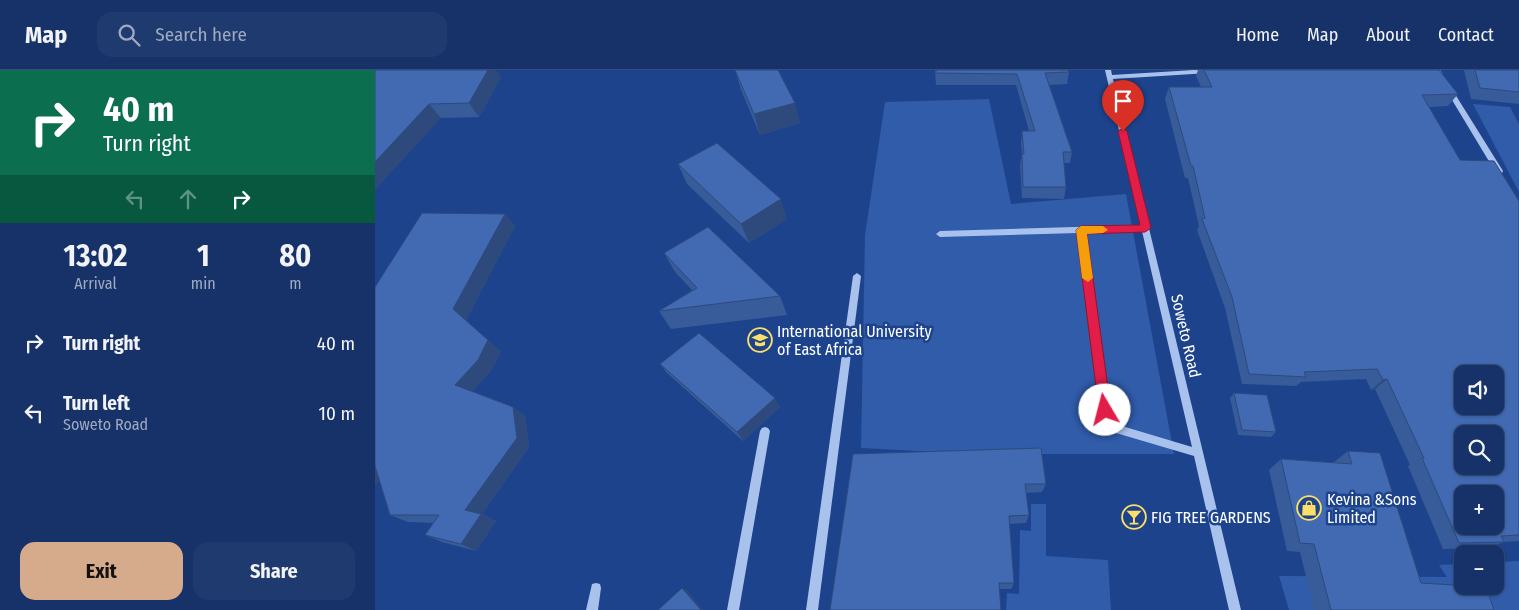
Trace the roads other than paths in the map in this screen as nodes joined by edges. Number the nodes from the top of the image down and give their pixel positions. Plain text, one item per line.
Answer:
1 (1437, 70) edge
2 (1216, 71) edge
3 (1109, 74) edge
4 (1503, 178) edge
5 (1145, 228) junction
6 (1081, 230) junction
7 (940, 234) dead end
8 (857, 276) dead end
9 (765, 430) dead end
10 (1198, 453) junction
11 (596, 588) dead end
12 (592, 610) edge
13 (733, 610) edge
14 (812, 610) edge
15 (1235, 610) edge

1 - 4 street
2 - 3 street
3 - 5 street, Soweto Road
5 - 6 street
5 - 10 street, Soweto Road
6 - 7 street
6 - 10 street
8 - 14 street
9 - 13 street
10 - 15 street, Soweto Road
11 - 12 street

